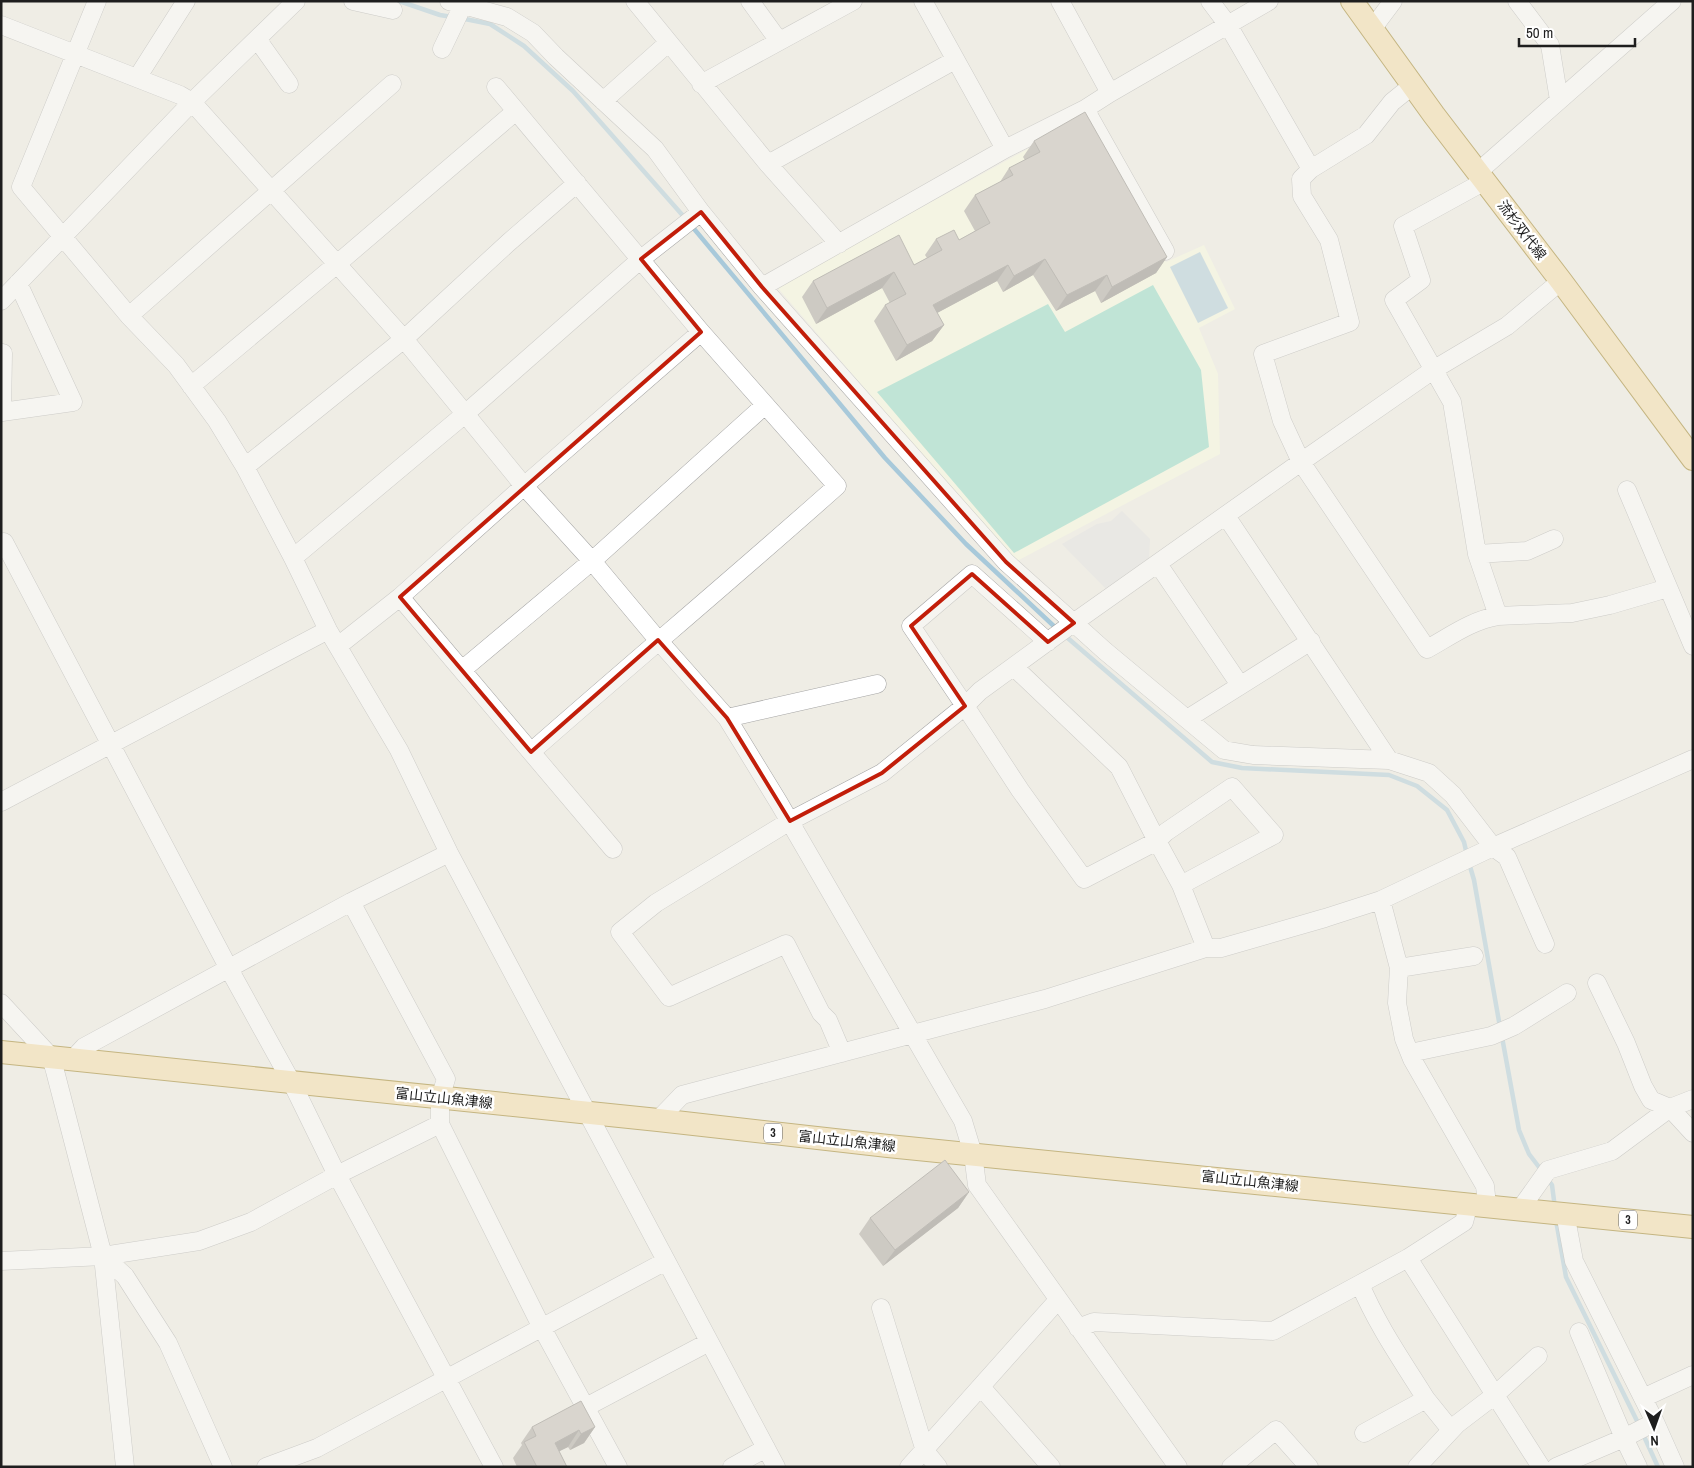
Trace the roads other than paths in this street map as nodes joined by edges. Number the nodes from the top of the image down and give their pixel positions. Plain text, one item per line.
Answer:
1 (97, 1) edge
2 (186, 1) edge
3 (296, 1) edge
4 (353, 1) edge
5 (498, 1) edge
6 (635, 1) edge
7 (750, 1) edge
8 (853, 1) edge
9 (923, 1) edge
10 (1060, 1) edge
11 (1210, 1) edge
12 (1269, 1) edge
13 (1352, 1) edge
14 (1393, 1) edge
15 (1517, 1) edge
16 (1672, 1) edge
17 (458, 5) edge
18 (393, 10) dead end
19 (507, 17) junction
20 (1, 25) edge
21 (1228, 25) junction
22 (1372, 29) junction
23 (257, 38) junction
24 (779, 41) junction
25 (668, 43) junction
26 (442, 50) dead end
27 (76, 54) junction
28 (955, 60) junction
29 (137, 78) junction
30 (289, 84) dead end
31 (392, 84) dead end
32 (701, 84) junction
33 (1412, 85) junction
34 (496, 87) dead end
35 (1110, 93) junction
36 (1559, 100) junction
37 (604, 101) junction
38 (192, 102) junction
39 (1085, 109) junction
40 (516, 111) junction
41 (1005, 148) junction
42 (768, 164) junction
43 (1311, 169) junction
44 (1481, 177) junction
45 (577, 184) junction
46 (271, 191) junction
47 (699, 214) junction
48 (62, 236) junction
49 (840, 244) junction
50 (1165, 251) edge
51 (641, 259) junction
52 (338, 264) junction
53 (1561, 281) junction
54 (18, 283) junction
55 (762, 288) junction
56 (1, 301) edge
57 (129, 316) junction
58 (701, 332) junction
59 (404, 339) junction
60 (1, 353) edge
61 (1433, 370) junction
62 (191, 386) junction
63 (765, 405) junction
64 (465, 414) junction
65 (1693, 459) edge
66 (1301, 462) junction
67 (245, 467) junction
68 (524, 486) junction
69 (1627, 490) dead end
70 (1226, 516) junction
71 (1554, 538) dead end
72 (4, 542) dead end
73 (1476, 554) junction
74 (293, 558) junction
75 (592, 561) junction
76 (1158, 564) junction
77 (1668, 588) junction
78 (400, 597) junction
79 (1498, 616) junction
80 (1072, 625) junction
81 (328, 630) junction
82 (658, 640) junction
83 (1050, 640) junction
84 (1311, 641) junction
85 (338, 646) junction
86 (1693, 646) edge
87 (1014, 667) junction
88 (462, 670) junction
89 (877, 684) dead end
90 (1240, 685) junction
91 (965, 706) junction
92 (726, 718) junction
93 (1187, 719) junction
94 (112, 745) junction
95 (531, 752) junction
96 (1693, 759) edge
97 (1389, 760) junction
98 (1, 802) edge
99 (790, 821) junction
100 (1157, 841) junction
101 (613, 849) dead end
102 (1486, 850) junction
103 (449, 853) junction
104 (1181, 885) junction
105 (1381, 900) junction
106 (351, 902) junction
107 (1545, 944) dead end
108 (1206, 948) junction
109 (1474, 956) dead end
110 (228, 967) junction
111 (1399, 968) junction
112 (1597, 983) dead end
113 (1567, 993) dead end
114 (1, 1003) edge
115 (913, 1035) junction
116 (1, 1052) edge
117 (842, 1053) junction
118 (1410, 1053) junction
119 (51, 1057) junction
120 (73, 1059) junction
121 (292, 1083) junction
122 (440, 1098) junction
123 (1693, 1099) edge
124 (1670, 1108) junction
125 (587, 1114) junction
126 (658, 1120) junction
127 (440, 1124) junction
128 (1693, 1133) edge
129 (972, 1154) junction
130 (338, 1175) junction
131 (1478, 1204) junction
132 (1522, 1208) junction
133 (1558, 1212) junction
134 (1693, 1227) edge
135 (103, 1256) junction
136 (1408, 1258) junction
137 (1, 1261) edge
138 (666, 1261) junction
139 (1360, 1284) junction
140 (1058, 1300) junction
141 (882, 1308) dead end
142 (541, 1326) junction
143 (1078, 1328) junction
144 (1579, 1332) dead end
145 (709, 1342) junction
146 (1538, 1356) dead end
147 (1693, 1375) edge
148 (446, 1378) junction
149 (981, 1387) junction
150 (1495, 1395) junction
151 (1643, 1398) junction
152 (1426, 1399) junction
153 (586, 1407) junction
154 (1653, 1423) junction
155 (1451, 1430) junction
156 (1364, 1433) dead end
157 (1628, 1436) junction
158 (766, 1448) junction
159 (925, 1451) junction
160 (1422, 1465) edge
161 (125, 1467) edge
162 (223, 1467) edge
163 (266, 1467) edge
164 (494, 1467) edge
165 (618, 1467) edge
166 (732, 1467) edge
167 (776, 1467) edge
168 (909, 1467) edge
169 (938, 1467) edge
170 (1051, 1467) edge
171 (1178, 1467) edge
172 (1231, 1467) edge
173 (1309, 1467) edge
174 (1541, 1467) edge
175 (1556, 1467) edge
176 (1638, 1467) edge
177 (1675, 1467) edge

1 - 27 street
2 - 29 street
3 - 23 street
4 - 18 street
5 - 19 street
6 - 25 street
7 - 24 street
8 - 24 street
9 - 28 street
10 - 35 street
11 - 21 street
12 - 21 street
13 - 22 main road, 流杉双代線
14 - 22 street
15 - 36 street
16 - 36 street
17 - 19 street
17 - 26 street
19 - 37 street
20 - 27 street
21 - 35 street
21 - 43 street
22 - 33 main road, 流杉双代線
23 - 30 street
23 - 38 street
24 - 32 street
25 - 32 street
25 - 37 street
27 - 29 street
27 - 48 street
28 - 41 street
28 - 42 street
29 - 38 street
31 - 46 street
32 - 42 street
33 - 43 street
33 - 44 main road, 流杉双代線
34 - 40 street
35 - 39 street
36 - 44 street
37 - 47 street
38 - 46 street
38 - 48 street
39 - 41 street
39 - 50 street
40 - 45 street
40 - 52 street
41 - 49 street
42 - 49 street
43 - 66 street
44 - 53 main road, 流杉双代線
44 - 61 street
45 - 51 street
45 - 59 street
46 - 52 street
46 - 57 street
47 - 51 street
47 - 55 street
48 - 54 street
48 - 57 street
49 - 55 street
51 - 58 street
51 - 64 street
52 - 59 street
52 - 62 street
53 - 61 street
53 - 65 main road, 流杉双代線
54 - 56 street
54 - 60 street
55 - 80 street
57 - 62 street
58 - 63 street
58 - 68 street
59 - 64 street
59 - 67 street
61 - 66 street
61 - 73 street
62 - 67 street
63 - 75 street
63 - 82 street
64 - 68 street
64 - 74 street
66 - 70 street
66 - 79 street
67 - 74 street
68 - 75 street
68 - 78 street
69 - 77 street
70 - 76 street
70 - 84 street
71 - 73 street
72 - 94 street
73 - 79 street
74 - 81 street
75 - 82 street
75 - 88 street
76 - 80 street
76 - 90 street
77 - 79 street
77 - 86 street
78 - 85 street
78 - 88 street
80 - 83 street
80 - 93 street
81 - 85 street
81 - 94 street
82 - 92 street
82 - 95 street
83 - 87 street
83 - 91 street
84 - 90 street
84 - 97 street
85 - 103 street
87 - 91 street
87 - 100 street
88 - 95 street
89 - 92 street
90 - 93 street
91 - 99 street
91 - 100 street
92 - 99 street
93 - 97 street
94 - 98 street
94 - 110 street
95 - 101 street
96 - 102 street
97 - 102 street
99 - 115 street
99 - 117 street
100 - 104 street
100 - 104 street
102 - 105 street
102 - 107 street
103 - 106 street
103 - 125 street
104 - 108 street
105 - 108 street
105 - 111 street
106 - 110 street
106 - 122 street
108 - 115 street
109 - 111 street
110 - 120 street
110 - 121 street
111 - 118 street
112 - 124 street
113 - 118 street
114 - 119 street
115 - 117 street
115 - 129 street
116 - 119 main road, 富山立山魚津線 / 3
117 - 126 street
118 - 131 street
119 - 120 main road, 富山立山魚津線 / 3
119 - 135 street
120 - 121 main road, 富山立山魚津線 / 3
121 - 122 main road, 富山立山魚津線 / 3
121 - 130 street
122 - 125 main road, 富山立山魚津線 / 3
122 - 127 street
123 - 124 street
124 - 128 street
124 - 132 street
125 - 126 main road, 富山立山魚津線 / 3
125 - 138 street
126 - 129 main road, 富山立山魚津線 / 3
127 - 130 street
127 - 142 street
129 - 131 main road, 富山立山魚津線 / 3
129 - 140 street
130 - 135 street
130 - 148 street
131 - 132 main road, 富山立山魚津線 / 3
131 - 136 street
132 - 133 main road, 富山立山魚津線 / 3
133 - 134 main road, 富山立山魚津線 / 3
133 - 151 street
135 - 137 street
135 - 161 street
135 - 162 street
136 - 139 street
136 - 150 street
138 - 142 street
138 - 145 street
139 - 143 street
139 - 152 street
140 - 143 street
140 - 149 street
141 - 159 street
142 - 148 street
142 - 153 street
143 - 171 street
144 - 157 street
145 - 153 street
145 - 158 street
146 - 150 street
147 - 151 street
148 - 163 street
148 - 164 street
149 - 159 street
149 - 170 street
150 - 155 street
150 - 174 street
151 - 154 street
152 - 155 street
152 - 156 street
153 - 165 street
154 - 157 street
154 - 177 street
155 - 160 street
157 - 175 street
157 - 176 street
158 - 166 street
158 - 167 street
159 - 168 street
159 - 169 street
172 - 173 street

